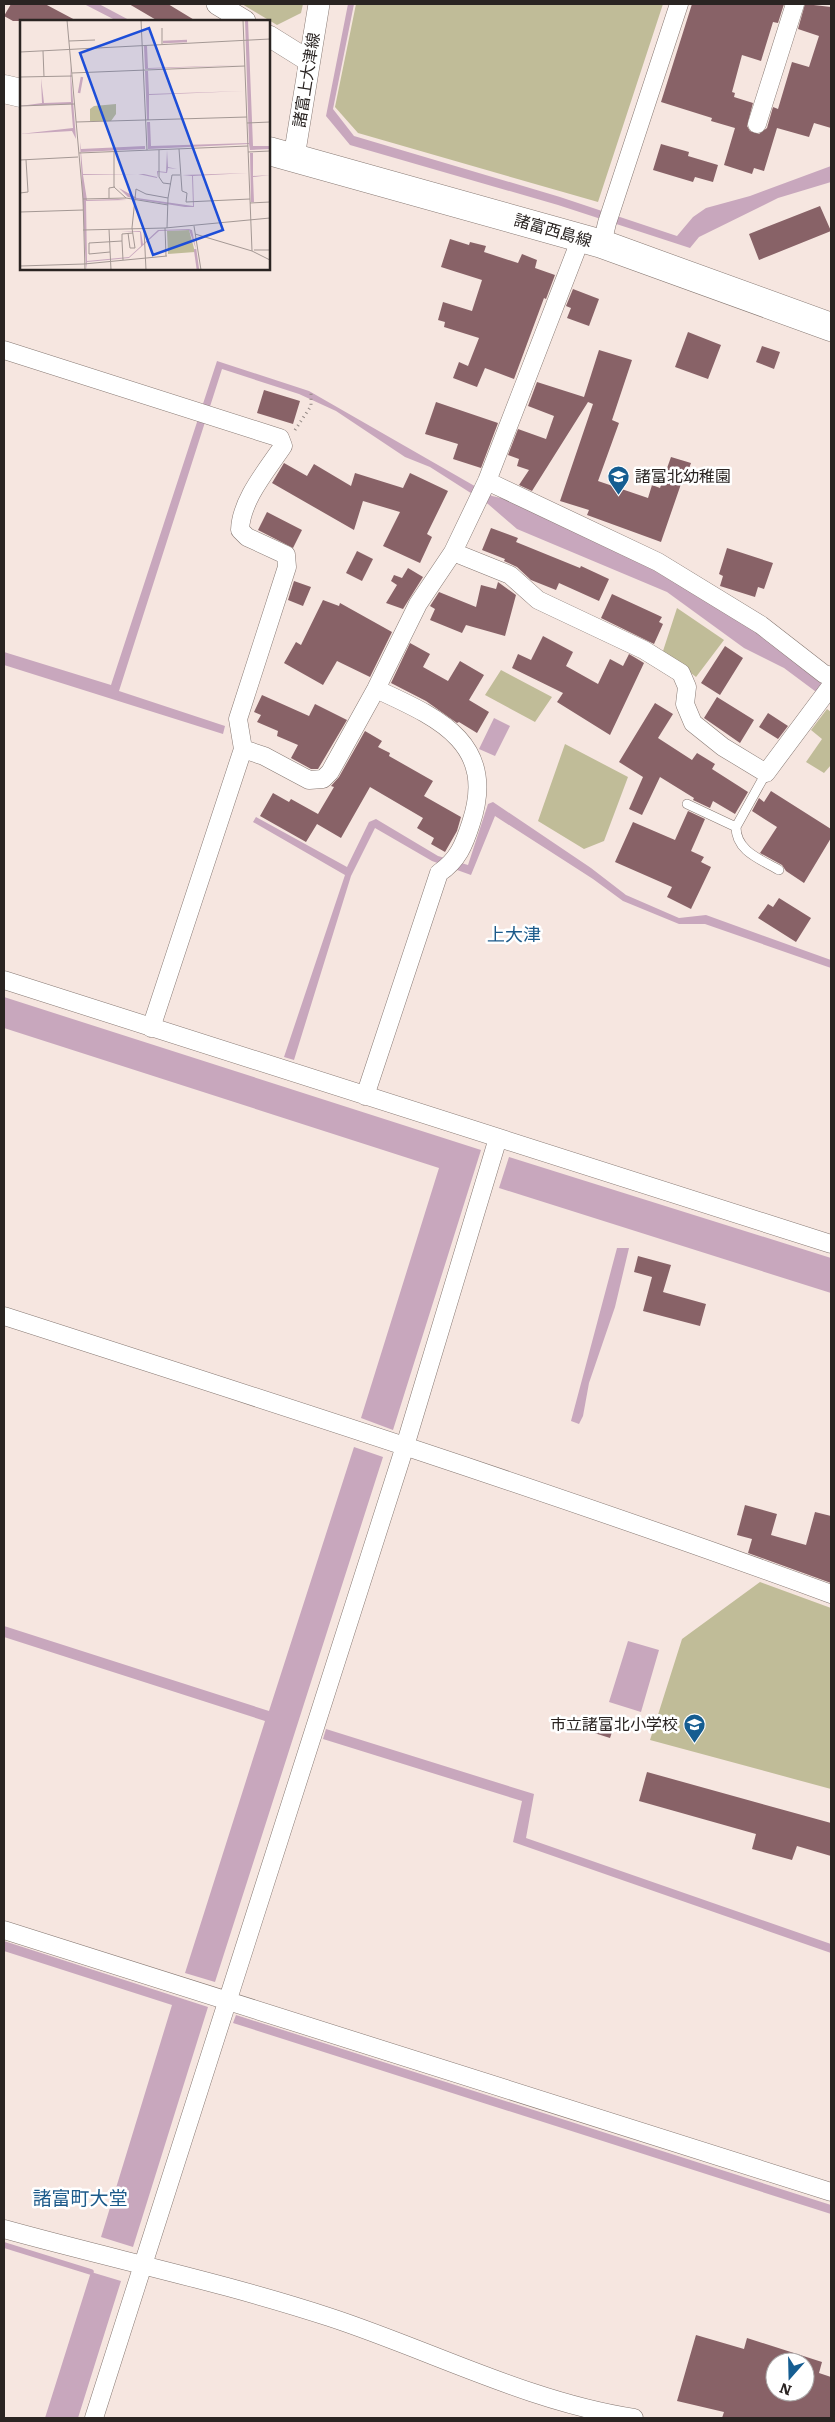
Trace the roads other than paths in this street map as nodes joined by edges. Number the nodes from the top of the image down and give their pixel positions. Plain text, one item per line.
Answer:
1 (217, 4) edge
2 (319, 4) edge
3 (679, 4) edge
4 (795, 4) edge
5 (244, 20) edge
6 (270, 37) edge
7 (308, 60) junction
8 (4, 88) edge
9 (20, 93) edge
10 (757, 124) dead end
11 (282, 154) edge
12 (601, 228) junction
13 (831, 325) edge
14 (4, 350) edge
15 (485, 484) junction
16 (453, 552) junction
17 (831, 676) edge
18 (831, 686) edge
19 (376, 689) junction
20 (242, 749) junction
21 (766, 773) junction
22 (687, 804) dead end
23 (736, 827) junction
24 (779, 870) dead end
25 (4, 980) edge
26 (151, 1028) junction
27 (365, 1096) junction
28 (498, 1138) junction
29 (831, 1244) edge
30 (4, 1316) edge
31 (405, 1446) junction
32 (831, 1594) edge
33 (4, 1930) edge
34 (226, 2001) junction
35 (831, 2192) edge
36 (4, 2229) edge
37 (142, 2265) junction
38 (94, 2418) edge
39 (634, 2418) edge

1 - 5 street
2 - 7 street, 諸富上大津線
3 - 12 street
4 - 10 street
6 - 7 street
7 - 11 street, 諸富上大津線
8 - 9 main road
11 - 12 main road, 諸富西島線
12 - 13 main road, 諸富西島線
12 - 15 street
14 - 20 street
15 - 16 street
15 - 17 street
16 - 19 street
16 - 21 street
18 - 21 street
19 - 20 street
19 - 27 street
20 - 26 street
21 - 23 lane
22 - 23 lane
23 - 24 lane
25 - 26 street
26 - 27 street
27 - 28 street
28 - 29 street
28 - 31 street
30 - 31 street
31 - 32 street
31 - 34 street
33 - 34 street
34 - 35 street
34 - 37 street
36 - 37 street
37 - 38 street
37 - 39 street

